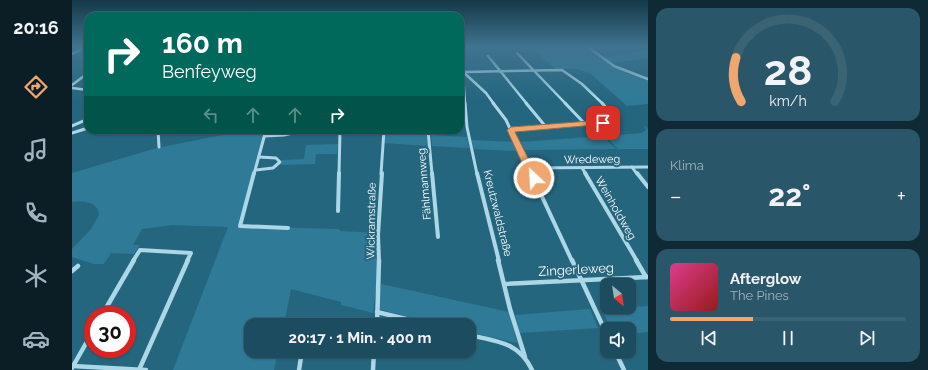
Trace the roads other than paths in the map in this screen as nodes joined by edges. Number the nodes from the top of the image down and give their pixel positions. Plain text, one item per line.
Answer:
1 (496, 64) edge
2 (528, 64) edge
3 (612, 64) edge
4 (534, 70) junction
5 (464, 71) edge
6 (502, 71) junction
7 (464, 74) edge
8 (84, 76) edge
9 (648, 79) edge
10 (72, 85) edge
11 (72, 88) edge
12 (84, 90) edge
13 (464, 99) edge
14 (84, 121) edge
15 (585, 124) junction
16 (72, 126) edge
17 (546, 127) junction
18 (84, 129) edge
19 (511, 130) junction
20 (72, 133) edge
21 (158, 134) edge
22 (289, 134) edge
23 (340, 134) edge
24 (384, 134) edge
25 (428, 134) edge
26 (265, 136) joint
27 (159, 147) dead end
28 (259, 157) junction
29 (632, 167) junction
30 (648, 167) edge
31 (529, 168) junction
32 (582, 168) junction
33 (256, 170) junction
34 (648, 188) edge
35 (338, 211) dead end
36 (288, 228) dead end
37 (438, 237) dead end
38 (78, 266) dead end
39 (72, 271) edge
40 (647, 277) edge
41 (582, 280) junction
42 (505, 284) junction
43 (107, 306) edge
44 (377, 312) junction
45 (377, 318) edge
46 (402, 318) edge
47 (601, 322) edge
48 (476, 337) edge
49 (84, 347) edge
50 (525, 357) junction
51 (301, 358) edge
52 (374, 358) edge
53 (618, 358) edge
54 (72, 367) edge
55 (139, 370) edge
56 (146, 370) edge
57 (299, 370) edge
58 (373, 370) edge
59 (532, 370) edge
60 (624, 370) edge

1 - 6 street
2 - 4 street
3 - 9 street
4 - 6 street
4 - 15 street
4 - 15 street
5 - 6 street
6 - 17 street
7 - 19 street
8 - 10 street
11 - 12 street
13 - 42 street, Kreutzwaldstraße
14 - 16 street
15 - 17 street
17 - 19 street
18 - 20 street
19 - 31 street
21 - 27 street
22 - 26 street
23 - 35 street
24 - 44 street, Wickramstraße
25 - 37 street, Fählmannweg
26 - 28 street
28 - 33 street
28 - 33 street
29 - 30 street, Wredeweg
29 - 32 street, Wredeweg
29 - 34 street
31 - 32 street, Wredeweg
31 - 41 street
32 - 40 street, Weinholdweg
33 - 36 street
38 - 39 street
40 - 41 street, Zingerleweg
41 - 42 street, Zingerleweg
41 - 47 street
42 - 50 street, Kreutzwaldstraße
43 - 55 street
44 - 45 street, Wickramstraße
44 - 46 street
48 - 50 street
49 - 54 street
50 - 59 street, Kreutzwaldstraße
51 - 57 street
52 - 58 street
53 - 60 street
54 - 55 street
55 - 56 street

